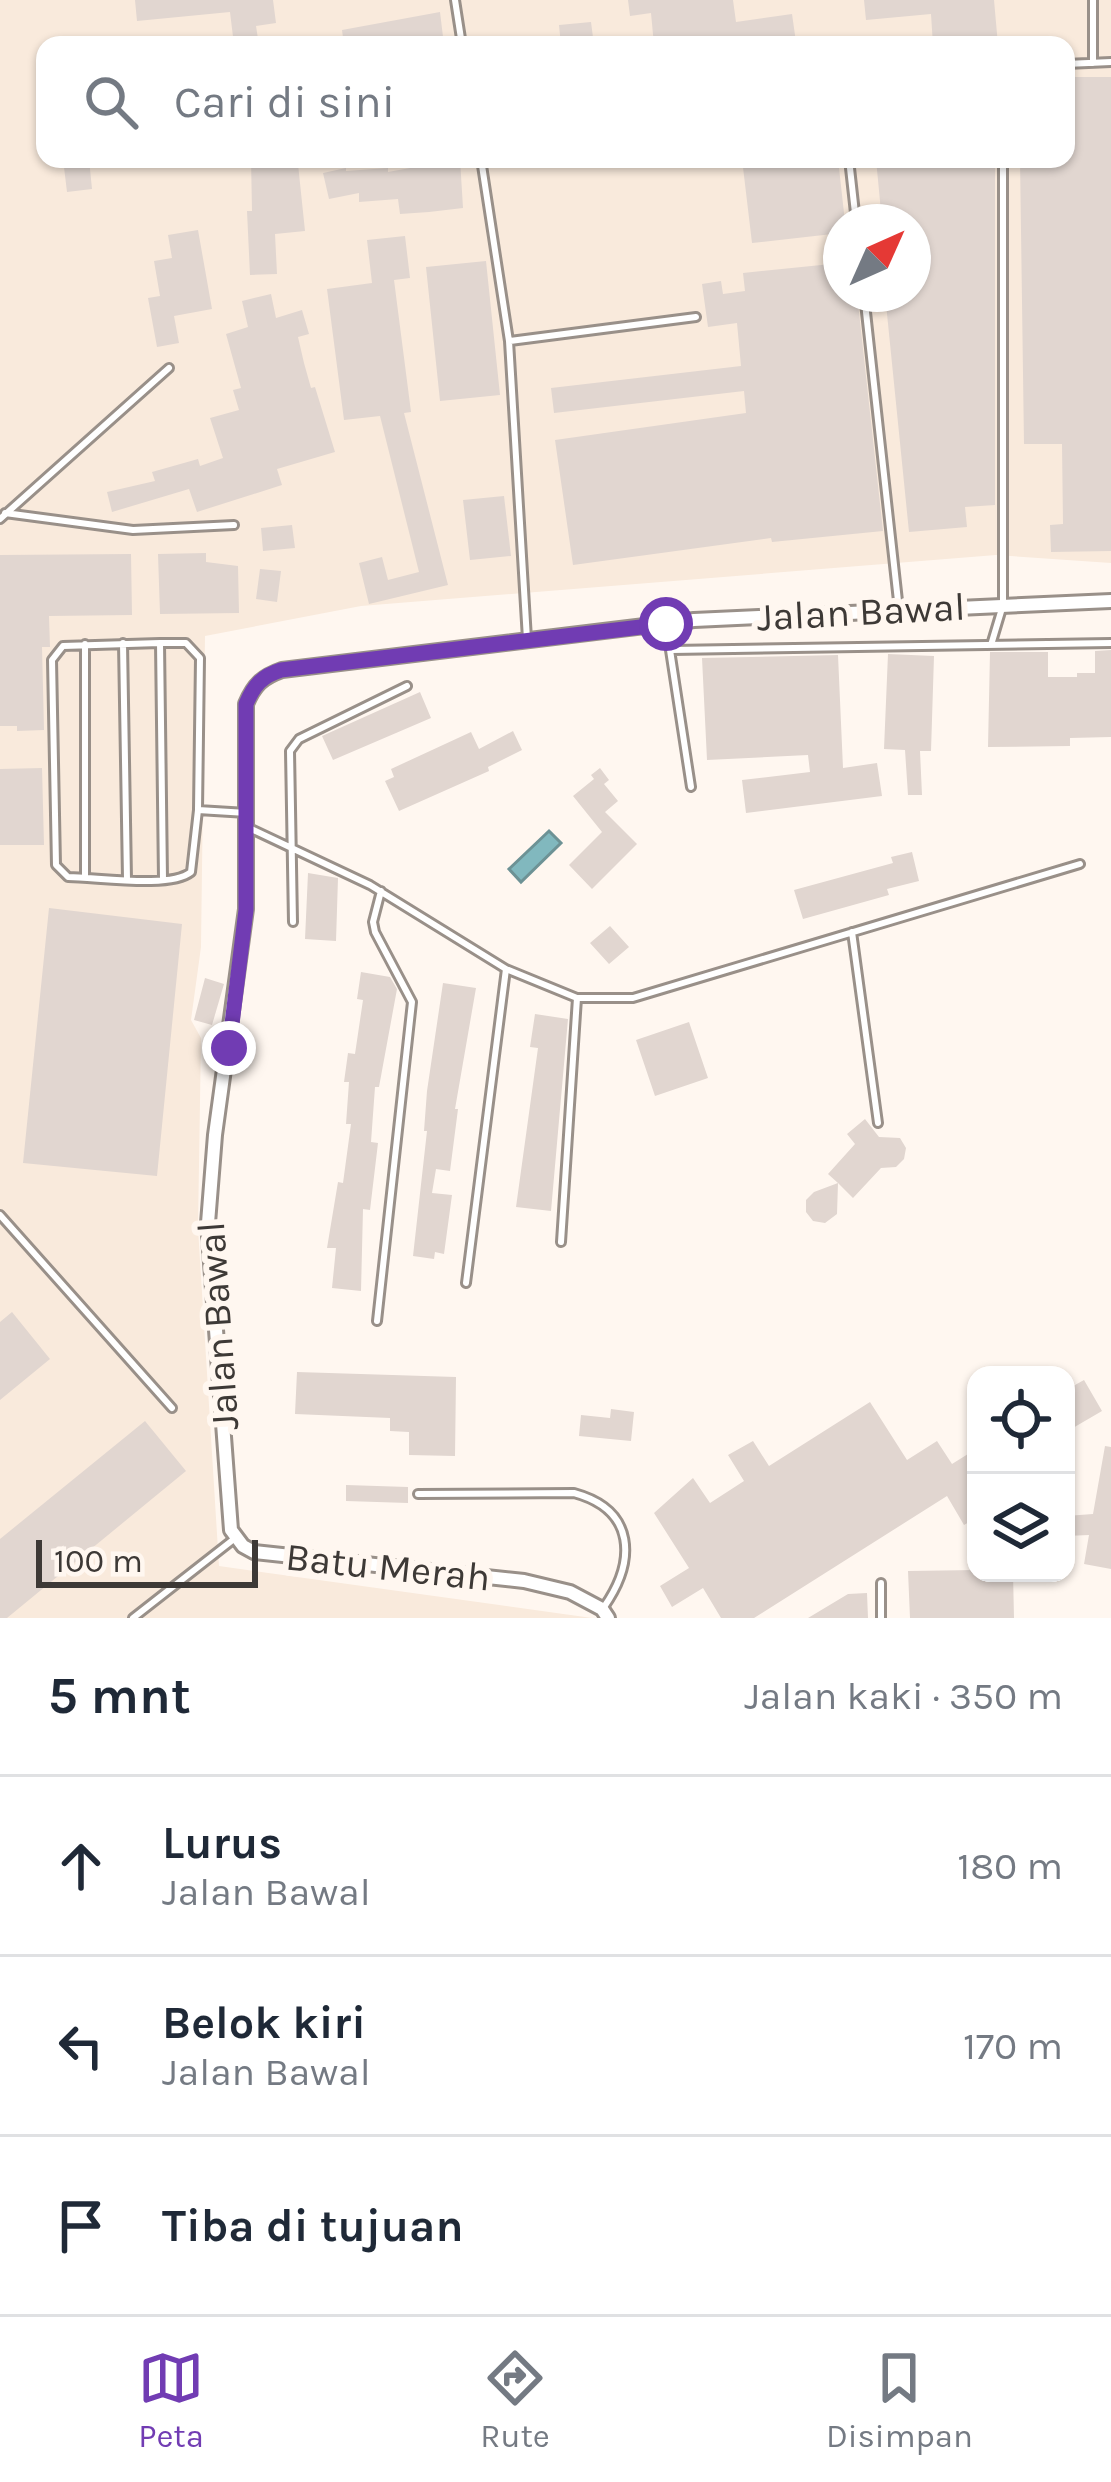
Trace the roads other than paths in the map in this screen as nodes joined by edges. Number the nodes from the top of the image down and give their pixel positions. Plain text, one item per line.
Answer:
1 (455, 0) edge
2 (1093, 0) edge
3 (461, 36) edge
4 (1111, 62) edge
5 (1093, 63) junction
6 (1075, 64) edge
7 (482, 168) edge
8 (850, 168) edge
9 (1003, 168) edge
10 (854, 204) edge
11 (866, 312) edge
12 (696, 317) dead end
13 (508, 341) junction
14 (169, 368) dead end
15 (3, 516) edge
16 (234, 525) dead end
17 (1111, 601) edge
18 (1003, 605) junction
19 (899, 610) junction
20 (666, 624) junction
21 (528, 642) junction
22 (123, 643) junction
23 (160, 643) junction
24 (1111, 643) edge
25 (85, 644) junction
26 (992, 645) junction
27 (672, 650) junction
28 (407, 686) dead end
29 (691, 787) dead end
30 (198, 810) junction
31 (247, 820) junction
32 (293, 848) junction
33 (1080, 864) dead end
34 (85, 877) junction
35 (128, 879) junction
36 (163, 880) junction
37 (381, 891) junction
38 (293, 922) dead end
39 (852, 932) junction
40 (506, 969) junction
41 (577, 998) junction
42 (878, 1123) dead end
43 (0, 1215) edge
44 (561, 1242) dead end
45 (466, 1283) dead end
46 (377, 1321) dead end
47 (172, 1408) dead end
48 (418, 1494) dead end
49 (235, 1538) junction
50 (881, 1582) dead end
51 (605, 1614) edge
52 (133, 1618) edge
53 (880, 1618) edge

1 - 3 lane
2 - 5 lane
4 - 5 lane
5 - 6 lane
7 - 13 lane
8 - 10 lane
9 - 18 lane
11 - 19 lane
12 - 13 lane
13 - 21 lane
14 - 15 lane
15 - 16 lane
17 - 18 street, Jalan Bawal
18 - 19 street, Jalan Bawal
18 - 26 lane
19 - 20 street, Jalan Bawal
20 - 21 street, Jalan Bawal
20 - 27 lane
21 - 31 street, Jalan Bawal
22 - 23 lane
22 - 25 lane
22 - 35 lane
23 - 30 lane
23 - 36 lane
24 - 26 lane
25 - 34 lane
25 - 34 lane
26 - 27 lane
27 - 29 lane
28 - 32 lane
30 - 31 lane
30 - 36 lane
31 - 32 lane
31 - 49 street, Jalan Bawal
32 - 37 lane
32 - 38 lane
33 - 39 lane
34 - 35 lane
35 - 36 lane
37 - 40 lane
37 - 46 lane
39 - 41 lane
39 - 42 lane
40 - 41 lane
40 - 45 lane
41 - 44 lane
43 - 47 lane
48 - 51 lane
49 - 51 street, Batu Merah
49 - 52 lane
50 - 53 lane

